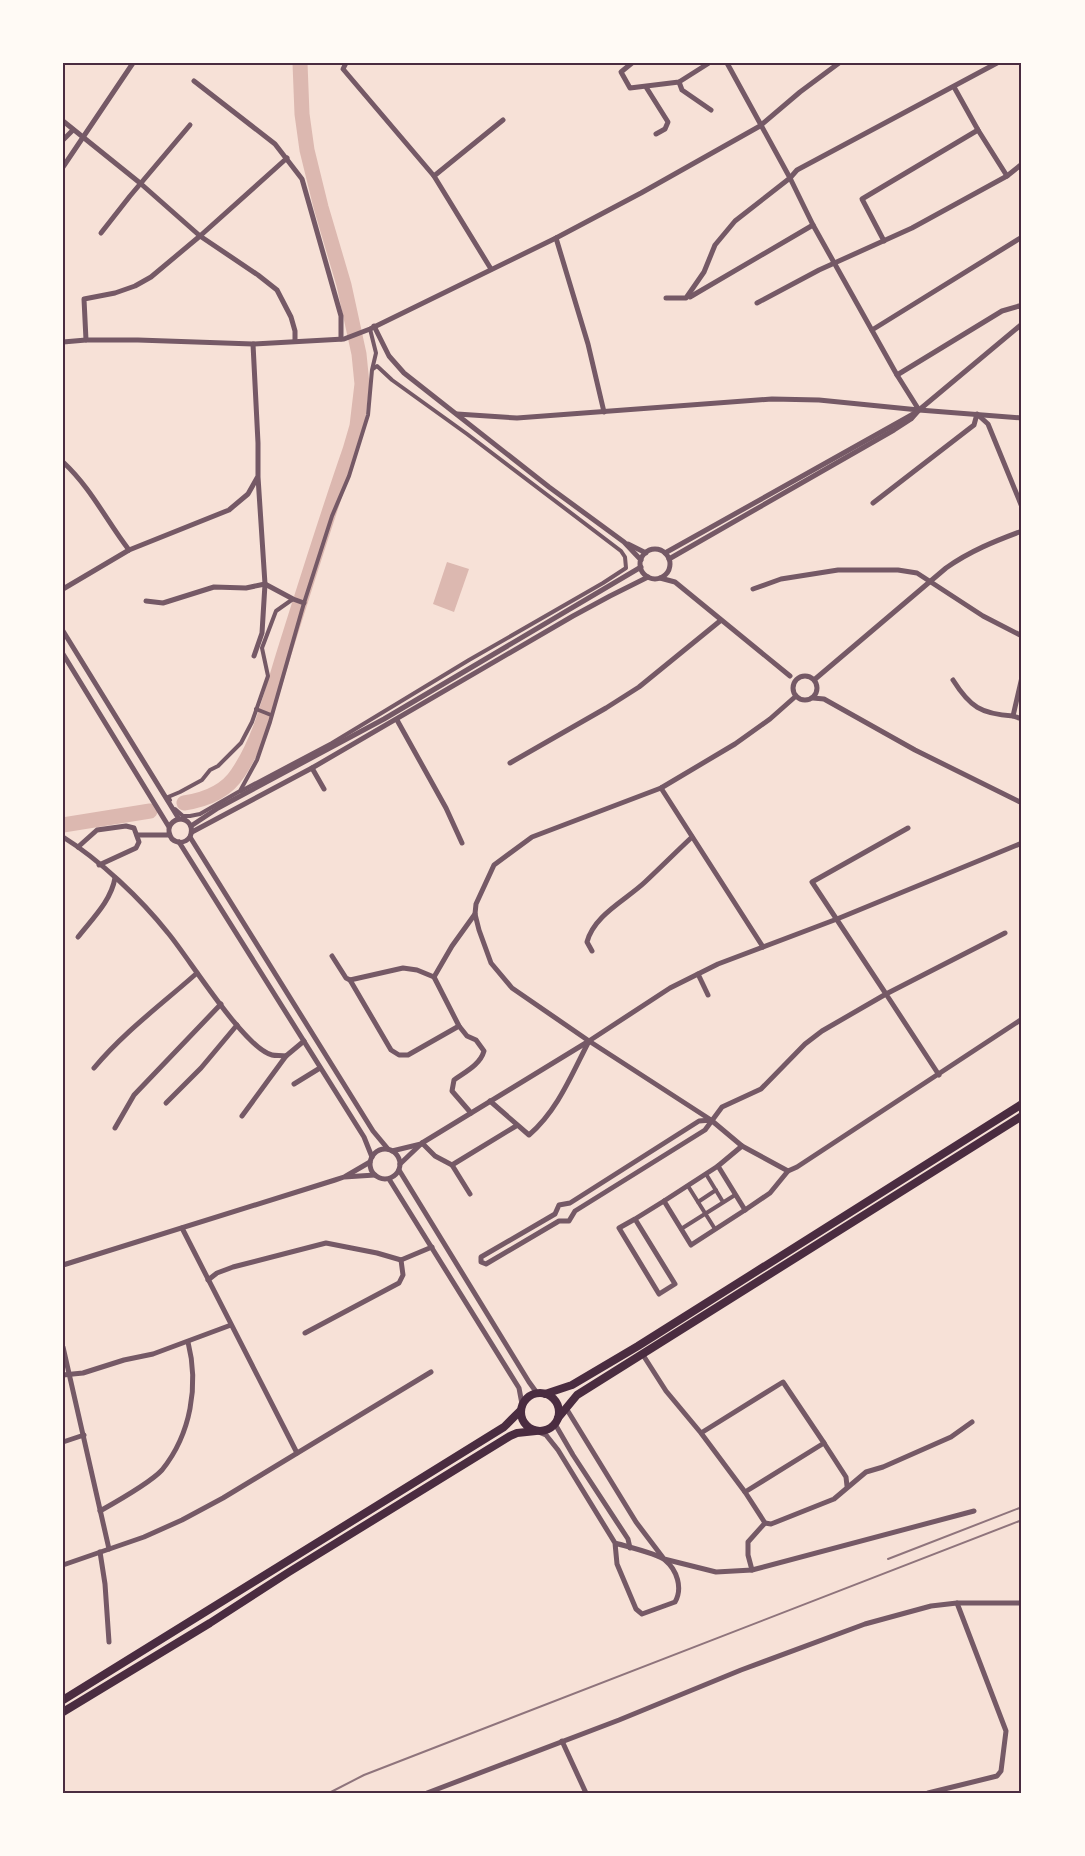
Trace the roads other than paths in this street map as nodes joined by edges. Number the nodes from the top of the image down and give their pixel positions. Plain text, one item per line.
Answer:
1 (133, 63) edge
2 (346, 63) edge
3 (632, 63) edge
4 (709, 63) edge
5 (727, 63) edge
6 (839, 63) edge
7 (997, 63) edge
8 (194, 81) dead end
9 (679, 82) junction
10 (646, 87) junction
11 (954, 87) junction
12 (711, 110) dead end
13 (503, 120) dead end
14 (63, 122) edge
15 (190, 125) dead end
16 (760, 126) junction
17 (73, 130) junction
18 (978, 130) junction
19 (656, 134) dead end
20 (82, 138) junction
21 (63, 140) edge
22 (287, 158) junction
23 (1022, 164) edge
24 (63, 167) edge
25 (434, 176) junction
26 (1007, 176) junction
27 (790, 178) junction
28 (140, 183) junction
29 (813, 225) junction
30 (101, 232) dead end
31 (200, 236) junction
32 (1022, 237) edge
33 (556, 238) junction
34 (884, 242) junction
35 (834, 263) junction
36 (491, 269) junction
37 (666, 298) dead end
38 (686, 298) junction
39 (757, 303) dead end
40 (1022, 308) edge
41 (1022, 324) edge
42 (370, 329) junction
43 (872, 330) junction
44 (342, 339) junction
45 (86, 340) junction
46 (295, 341) junction
47 (63, 342) edge
48 (253, 344) junction
49 (372, 370) junction
50 (897, 375) junction
51 (919, 410) junction
52 (604, 412) junction
53 (457, 414) junction
54 (977, 414) junction
55 (1022, 418) edge
56 (63, 462) edge
57 (258, 477) junction
58 (873, 503) dead end
59 (1022, 507) edge
60 (1022, 531) edge
61 (624, 542) junction
62 (129, 549) junction
63 (646, 553) junction
64 (667, 556) junction
65 (641, 560) junction
66 (670, 566) junction
67 (641, 567) junction
68 (648, 577) junction
69 (660, 578) junction
70 (931, 581) junction
71 (675, 582) junction
72 (265, 584) junction
73 (63, 589) edge
74 (753, 589) dead end
75 (293, 599) junction
76 (146, 601) dead end
77 (304, 603) junction
78 (720, 621) junction
79 (63, 631) edge
80 (1022, 636) edge
81 (63, 654) edge
82 (254, 656) dead end
83 (790, 676) junction
84 (800, 677) junction
85 (1022, 677) edge
86 (814, 680) junction
87 (953, 680) dead end
88 (794, 686) junction
89 (818, 689) junction
90 (796, 696) junction
91 (813, 698) junction
92 (824, 699) junction
93 (257, 709) junction
94 (271, 715) junction
95 (1013, 716) junction
96 (1022, 719) edge
97 (397, 720) junction
98 (510, 763) dead end
99 (312, 768) junction
100 (661, 788) junction
101 (324, 789) dead end
102 (240, 791) junction
103 (1022, 803) edge
104 (179, 819) junction
105 (908, 828) dead end
106 (191, 832) junction
107 (170, 833) junction
108 (137, 835) junction
109 (63, 837) edge
110 (692, 837) junction
111 (179, 842) junction
112 (462, 843) dead end
113 (1022, 843) edge
114 (78, 847) junction
115 (99, 865) junction
116 (115, 878) junction
117 (475, 914) junction
118 (837, 919) junction
119 (1005, 933) dead end
120 (78, 937) dead end
121 (763, 947) junction
122 (592, 951) dead end
123 (332, 956) dead end
124 (197, 973) junction
125 (698, 974) junction
126 (434, 977) junction
127 (350, 980) junction
128 (886, 994) junction
129 (708, 995) dead end
130 (221, 1004) junction
131 (1022, 1019) edge
132 (237, 1025) junction
133 (459, 1026) junction
134 (304, 1041) junction
135 (589, 1041) junction
136 (286, 1056) junction
137 (94, 1068) dead end
138 (320, 1068) junction
139 (939, 1075) junction
140 (294, 1084) dead end
141 (490, 1101) junction
142 (166, 1103) dead end
143 (1022, 1104) edge
144 (471, 1113) junction
145 (242, 1116) dead end
146 (1022, 1116) edge
147 (711, 1120) junction
148 (516, 1126) junction
149 (115, 1128) dead end
150 (422, 1143) junction
151 (742, 1146) junction
152 (390, 1150) junction
153 (371, 1159) junction
154 (452, 1165) junction
155 (718, 1166) junction
156 (399, 1167) junction
157 (788, 1171) junction
158 (706, 1174) junction
159 (375, 1175) junction
160 (344, 1177) junction
161 (389, 1179) junction
162 (688, 1186) junction
163 (716, 1190) junction
164 (470, 1194) dead end
165 (735, 1195) junction
166 (664, 1200) junction
167 (698, 1202) junction
168 (723, 1202) junction
169 (745, 1210) junction
170 (706, 1214) junction
171 (635, 1219) junction
172 (182, 1228) junction
173 (681, 1229) junction
174 (715, 1229) junction
175 (432, 1247) junction
176 (401, 1260) junction
177 (63, 1265) edge
178 (207, 1280) junction
179 (231, 1325) junction
180 (305, 1333) dead end
181 (188, 1342) junction
182 (63, 1347) edge
183 (643, 1354) junction
184 (431, 1372) dead end
185 (66, 1375) edge
186 (541, 1393) junction
187 (521, 1408) junction
188 (566, 1408) junction
189 (557, 1421) junction
190 (972, 1422) dead end
191 (536, 1431) junction
192 (701, 1433) junction
193 (84, 1435) junction
194 (63, 1442) edge
195 (824, 1443) junction
196 (297, 1453) junction
197 (847, 1486) junction
198 (746, 1492) junction
199 (100, 1511) junction
200 (974, 1511) dead end
201 (765, 1523) junction
202 (615, 1543) junction
203 (630, 1548) junction
204 (109, 1549) junction
205 (100, 1552) junction
206 (664, 1558) junction
207 (63, 1565) edge
208 (752, 1570) junction
209 (957, 1603) junction
210 (1022, 1603) edge
211 (109, 1642) dead end
212 (63, 1700) edge
213 (63, 1712) edge
214 (562, 1741) junction
215 (427, 1793) edge
216 (586, 1793) edge
217 (928, 1793) edge

1 - 20 street
2 - 25 street
3 - 10 street
4 - 9 street
5 - 16 street
6 - 16 street
7 - 11 street
8 - 22 street
9 - 10 street
9 - 12 street
10 - 19 street
11 - 18 street
11 - 27 street
13 - 25 street
14 - 17 street
15 - 28 street
16 - 27 street
16 - 33 street
17 - 20 street
17 - 21 street
18 - 26 street
18 - 34 street
20 - 24 street
20 - 28 street
22 - 31 street
22 - 44 street
23 - 26 street
25 - 36 street
26 - 34 street
27 - 29 street
27 - 38 street
28 - 30 street
28 - 31 street
29 - 35 street
29 - 38 street
31 - 45 street
31 - 46 street
32 - 43 street
33 - 36 street
33 - 52 street
34 - 35 street
35 - 39 street
35 - 43 street
36 - 42 street
37 - 38 street
40 - 50 street
41 - 51 street
42 - 44 street
42 - 49 street
42 - 53 street
43 - 50 street
44 - 46 street
45 - 47 street
45 - 48 street
46 - 48 street
48 - 57 street
49 - 77 street
49 - 102 street
50 - 51 street
51 - 52 street
51 - 54 street
51 - 64 street
52 - 53 street
53 - 61 street
54 - 55 street
54 - 58 street
54 - 59 street
56 - 62 street
57 - 62 street
57 - 72 street
60 - 70 street
61 - 63 street
61 - 65 street
62 - 73 street
63 - 64 street
63 - 65 street
64 - 66 street
65 - 67 street
66 - 69 street
66 - 71 street
67 - 68 street
67 - 106 street
68 - 69 street
68 - 97 street
69 - 71 street
70 - 74 street
70 - 80 street
70 - 86 street
71 - 78 street
72 - 75 street
72 - 76 street
72 - 82 street
75 - 77 street
75 - 93 street
77 - 94 street
78 - 83 street
78 - 98 street
79 - 104 street
81 - 107 street
83 - 84 street
83 - 88 street
84 - 86 street
84 - 88 street
85 - 95 street
86 - 89 street
87 - 95 street
88 - 90 street
89 - 91 street
89 - 92 street
90 - 91 street
90 - 100 street
91 - 92 street
92 - 103 street
93 - 94 street
93 - 102 street
94 - 102 street
95 - 96 street
97 - 99 street
97 - 112 street
99 - 101 street
99 - 106 street
100 - 110 street
100 - 117 street
104 - 106 street
104 - 107 street
105 - 118 street
106 - 111 street
106 - 152 street
107 - 108 street
107 - 111 street
108 - 114 street
108 - 115 street
109 - 114 street
110 - 121 street
110 - 122 street
111 - 134 street
113 - 118 street
114 - 115 street
115 - 116 street
116 - 120 street
116 - 124 street
117 - 126 street
117 - 135 street
118 - 121 street
118 - 128 street
119 - 128 street
121 - 125 street
123 - 127 street
124 - 130 street
124 - 137 street
125 - 129 street
125 - 135 street
126 - 127 street
126 - 133 street
127 - 133 street
128 - 139 street
128 - 147 street
130 - 132 street
130 - 149 street
131 - 139 street
132 - 136 street
132 - 142 street
133 - 144 street
134 - 136 street
134 - 138 street
135 - 141 street
135 - 147 street
135 - 148 street
136 - 145 street
138 - 140 street
138 - 153 street
139 - 157 street
141 - 144 street
141 - 148 street
143 - 186 main road
144 - 150 street
146 - 183 main road
147 - 147 street
147 - 151 street
148 - 154 street
150 - 152 street
150 - 154 street
150 - 156 street
151 - 155 street
151 - 157 street
152 - 153 street
152 - 156 street
153 - 159 street
153 - 160 street
154 - 164 street
155 - 158 street
155 - 165 street
156 - 161 street
156 - 186 street
157 - 169 street
158 - 162 street
158 - 163 street
159 - 160 street
159 - 161 street
160 - 172 street
161 - 175 street
162 - 166 street
162 - 167 street
163 - 167 street
163 - 168 street
165 - 168 street
165 - 169 street
166 - 171 street
166 - 173 street
167 - 170 street
168 - 170 street
169 - 174 street
170 - 173 street
170 - 174 street
171 - 171 street
172 - 177 street
172 - 178 street
173 - 174 street
175 - 176 street
175 - 187 street
176 - 178 street
176 - 180 street
178 - 179 street
179 - 181 street
179 - 196 street
181 - 185 street
181 - 199 street
182 - 185 street
183 - 188 main road
183 - 192 street
184 - 196 street
185 - 193 street
186 - 187 main road
186 - 189 main road
187 - 191 main road
187 - 212 main road
188 - 189 main road
188 - 206 street
189 - 191 main road
189 - 203 street
190 - 197 street
191 - 202 street
191 - 213 main road
192 - 195 street
192 - 198 street
193 - 194 street
193 - 199 street
195 - 197 street
195 - 198 street
196 - 204 street
197 - 201 street
198 - 201 street
199 - 204 street
200 - 208 street
201 - 208 street
202 - 203 street
202 - 206 street
203 - 206 street
204 - 205 street
205 - 207 street
205 - 211 street
206 - 208 street
209 - 210 street
209 - 214 street
209 - 217 street
214 - 215 street
214 - 216 street

